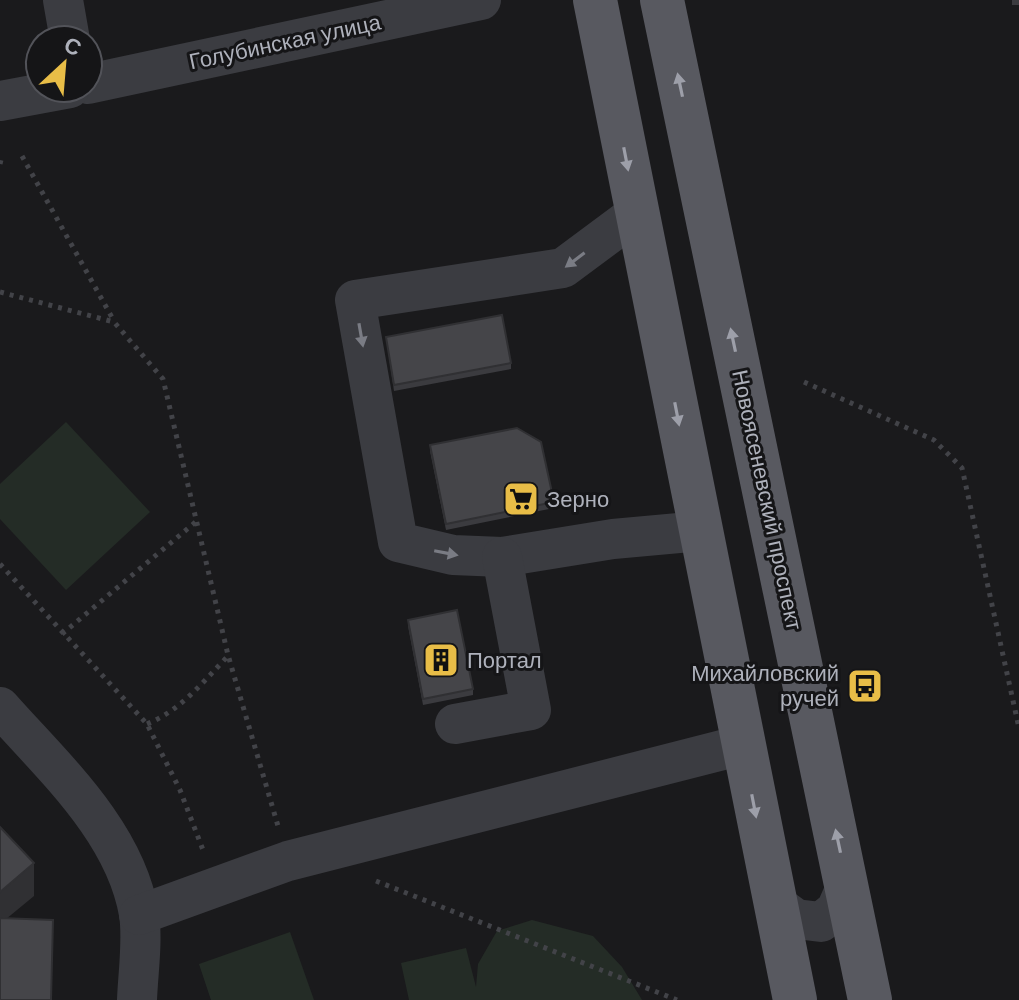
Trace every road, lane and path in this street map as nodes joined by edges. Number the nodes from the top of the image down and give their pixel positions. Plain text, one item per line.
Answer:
1 (63, 0) edge
2 (481, 0) edge
3 (595, 0) edge
4 (662, 0) edge
5 (67, 24) edge
6 (104, 81) edge
7 (24, 97) edge
8 (0, 101) edge
9 (22, 156) dead end
10 (637, 213) junction
11 (0, 292) edge
12 (114, 322) junction
13 (804, 382) dead end
14 (198, 520) junction
15 (701, 531) junction
16 (502, 557) junction
17 (0, 564) edge
18 (62, 634) junction
19 (228, 655) junction
20 (0, 707) edge
21 (147, 724) junction
22 (455, 724) dead end
23 (1019, 728) edge
24 (742, 745) junction
25 (288, 861) junction
26 (363, 878) dead end
27 (217, 884) junction
28 (847, 885) junction
29 (774, 903) junction
30 (139, 915) junction
31 (137, 1000) edge
32 (677, 1000) edge
33 (795, 1000) edge
34 (870, 1000) edge

1 - 5 street
2 - 6 street, Голубинская улица
3 -> 10 main road
28 -> 4 main road, Новоясеневский проспект
7 - 8 street
9 - 12 path
10 -> 15 main road
10 -> 16 street
11 - 12 path
12 - 14 path
13 - 23 path
14 - 18 path
14 - 19 path
15 - 16 street
15 - 24 main road
16 - 22 street
17 - 18 path
18 - 21 path
19 - 21 path
19 - 25 path
20 - 30 street
21 - 27 path
24 - 25 street
24 -> 29 main road
25 - 27 street
26 - 32 path
27 - 30 street
28 - 29 street
28 - 34 main road, Новоясеневский проспект
29 - 33 main road
30 - 31 street

